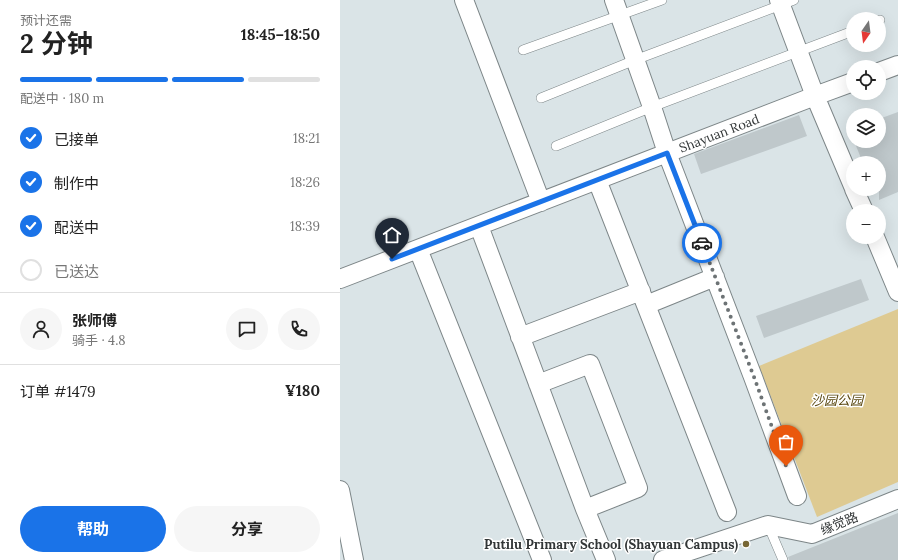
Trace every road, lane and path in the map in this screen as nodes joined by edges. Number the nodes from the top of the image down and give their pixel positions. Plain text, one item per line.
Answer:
1 (464, 0) edge
2 (662, 0) edge
3 (785, 2) edge
4 (617, 8) edge
5 (846, 34) edge
6 (524, 50) dead end
7 (798, 52) junction
8 (635, 60) junction
9 (898, 65) edge
10 (886, 69) edge
11 (846, 85) edge
12 (815, 96) junction
13 (541, 98) dead end
14 (652, 107) junction
15 (556, 146) dead end
16 (667, 153) junction
17 (846, 169) edge
18 (597, 180) junction
19 (541, 202) junction
20 (478, 226) junction
21 (878, 244) edge
22 (418, 249) junction
23 (715, 277) junction
24 (340, 279) edge
25 (898, 292) edge
26 (644, 298) junction
27 (520, 337) junction
28 (538, 384) junction
29 (340, 490) edge
30 (797, 496) dead end
31 (898, 499) edge
32 (585, 509) junction
33 (727, 512) dead end
34 (768, 525) junction
35 (354, 560) edge
36 (542, 560) edge
37 (606, 560) edge
38 (663, 560) edge
39 (783, 560) edge

1 - 19 street
2 - 4 lane
3 - 7 street
3 - 8 lane
4 - 6 lane
4 - 8 street
5 - 7 lane
7 - 12 street
7 - 14 lane
8 - 13 lane
8 - 14 street
9 - 10 street
11 - 12 street, Shayuan Road
12 - 16 street, Shayuan Road
12 - 17 street
14 - 15 lane
14 - 16 street
16 - 18 street, Shayuan Road
16 - 23 street
18 - 19 street, Shayuan Road
18 - 26 street
19 - 20 street, Shayuan Road
20 - 22 street, Shayuan Road
20 - 27 street
21 - 25 street
22 - 24 street, Shayuan Road
22 - 36 street
23 - 26 street
23 - 30 street
26 - 27 street
26 - 33 street
27 - 28 street
28 - 32 street
28 - 32 street
29 - 35 street
31 - 34 street, 缘觉路
32 - 37 street
34 - 38 street, 缘觉路
34 - 39 lane

